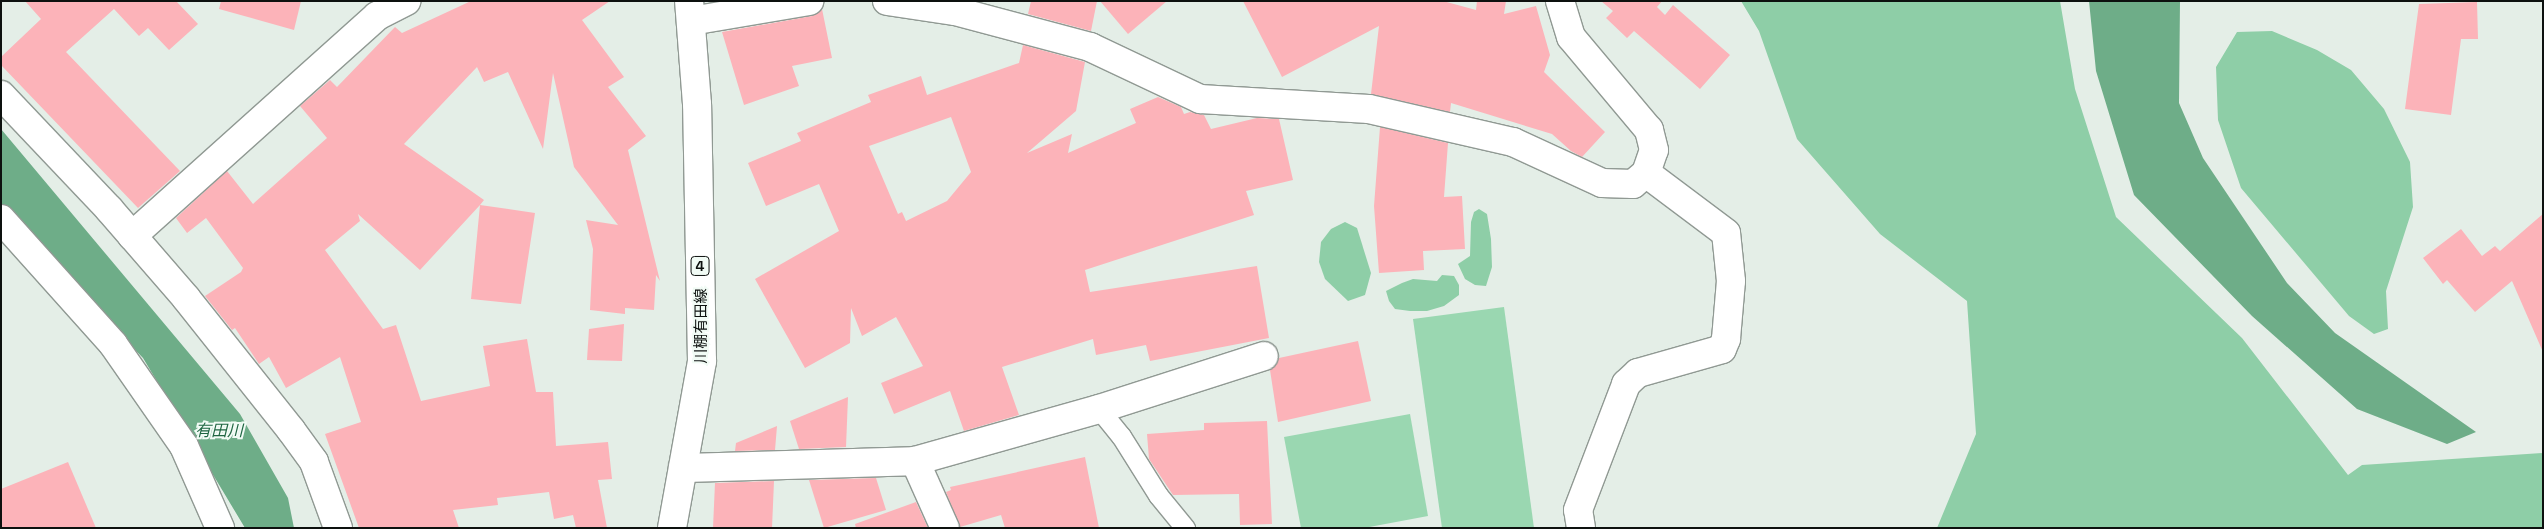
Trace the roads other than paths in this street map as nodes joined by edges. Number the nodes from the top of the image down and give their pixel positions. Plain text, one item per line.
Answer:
1 (406, 1) edge
2 (809, 1) edge
3 (887, 1) edge
4 (1560, 1) edge
5 (690, 11) edge
6 (1, 95) edge
7 (1646, 173) junction
8 (1, 219) edge
9 (132, 236) junction
10 (1264, 356) dead end
11 (1099, 409) junction
12 (915, 461) junction
13 (683, 468) junction
14 (220, 528) edge
15 (338, 528) edge
16 (672, 528) edge
17 (945, 528) edge
18 (1185, 528) edge
19 (1581, 528) edge

1 - 9 street
2 - 5 street
3 - 7 street
4 - 7 street
5 - 13 street, 川棚有田線 / 4
6 - 9 street
7 - 19 street
8 - 14 street
9 - 15 street
10 - 11 street
11 - 12 street
11 - 18 lane
12 - 13 street
12 - 17 street
13 - 16 street, 川棚有田線 / 4

